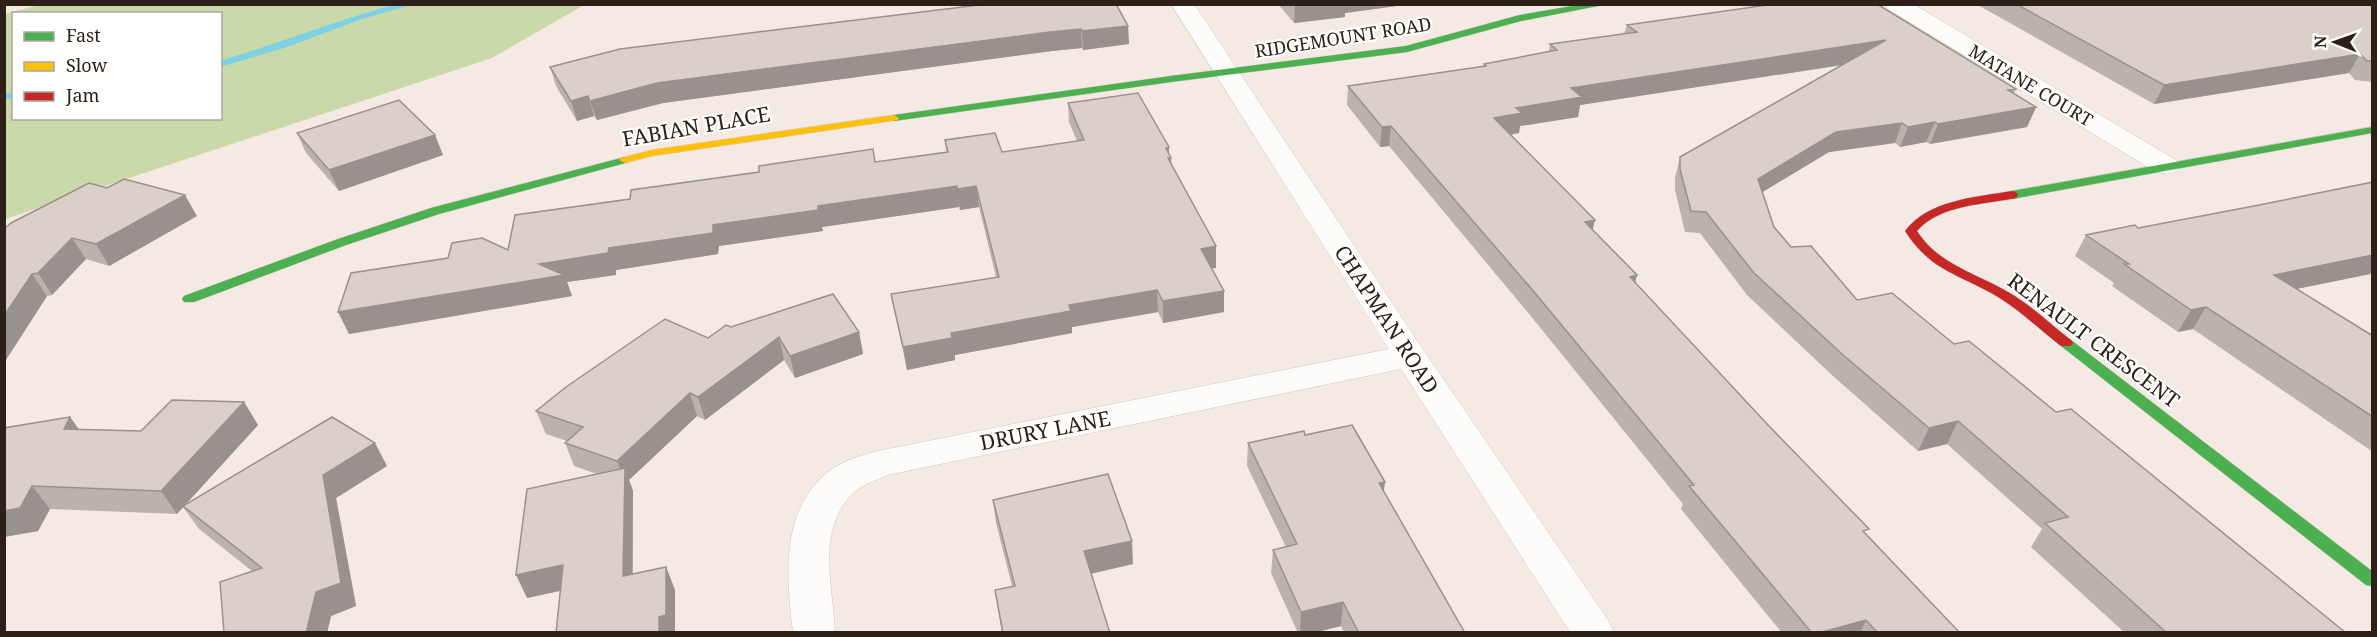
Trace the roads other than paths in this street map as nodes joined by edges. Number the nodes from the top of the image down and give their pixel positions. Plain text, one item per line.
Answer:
1 (1182, 4) edge
2 (1604, 4) edge
3 (1896, 4) edge
4 (1227, 72) junction
5 (2373, 130) edge
6 (2166, 166) junction
7 (189, 299) dead end
8 (1410, 356) junction
9 (2373, 580) edge
10 (814, 633) edge
11 (1593, 633) edge

1 - 4 street, CHAPMAN ROAD
2 - 4 street, RIDGEMOUNT ROAD
3 - 6 street, MATANE COURT
4 - 7 street, FABIAN PLACE
4 - 8 street, CHAPMAN ROAD
5 - 6 street, RENAULT CRESCENT
6 - 9 street, RENAULT CRESCENT
8 - 10 street, DRURY LANE
8 - 11 street, CHAPMAN ROAD

